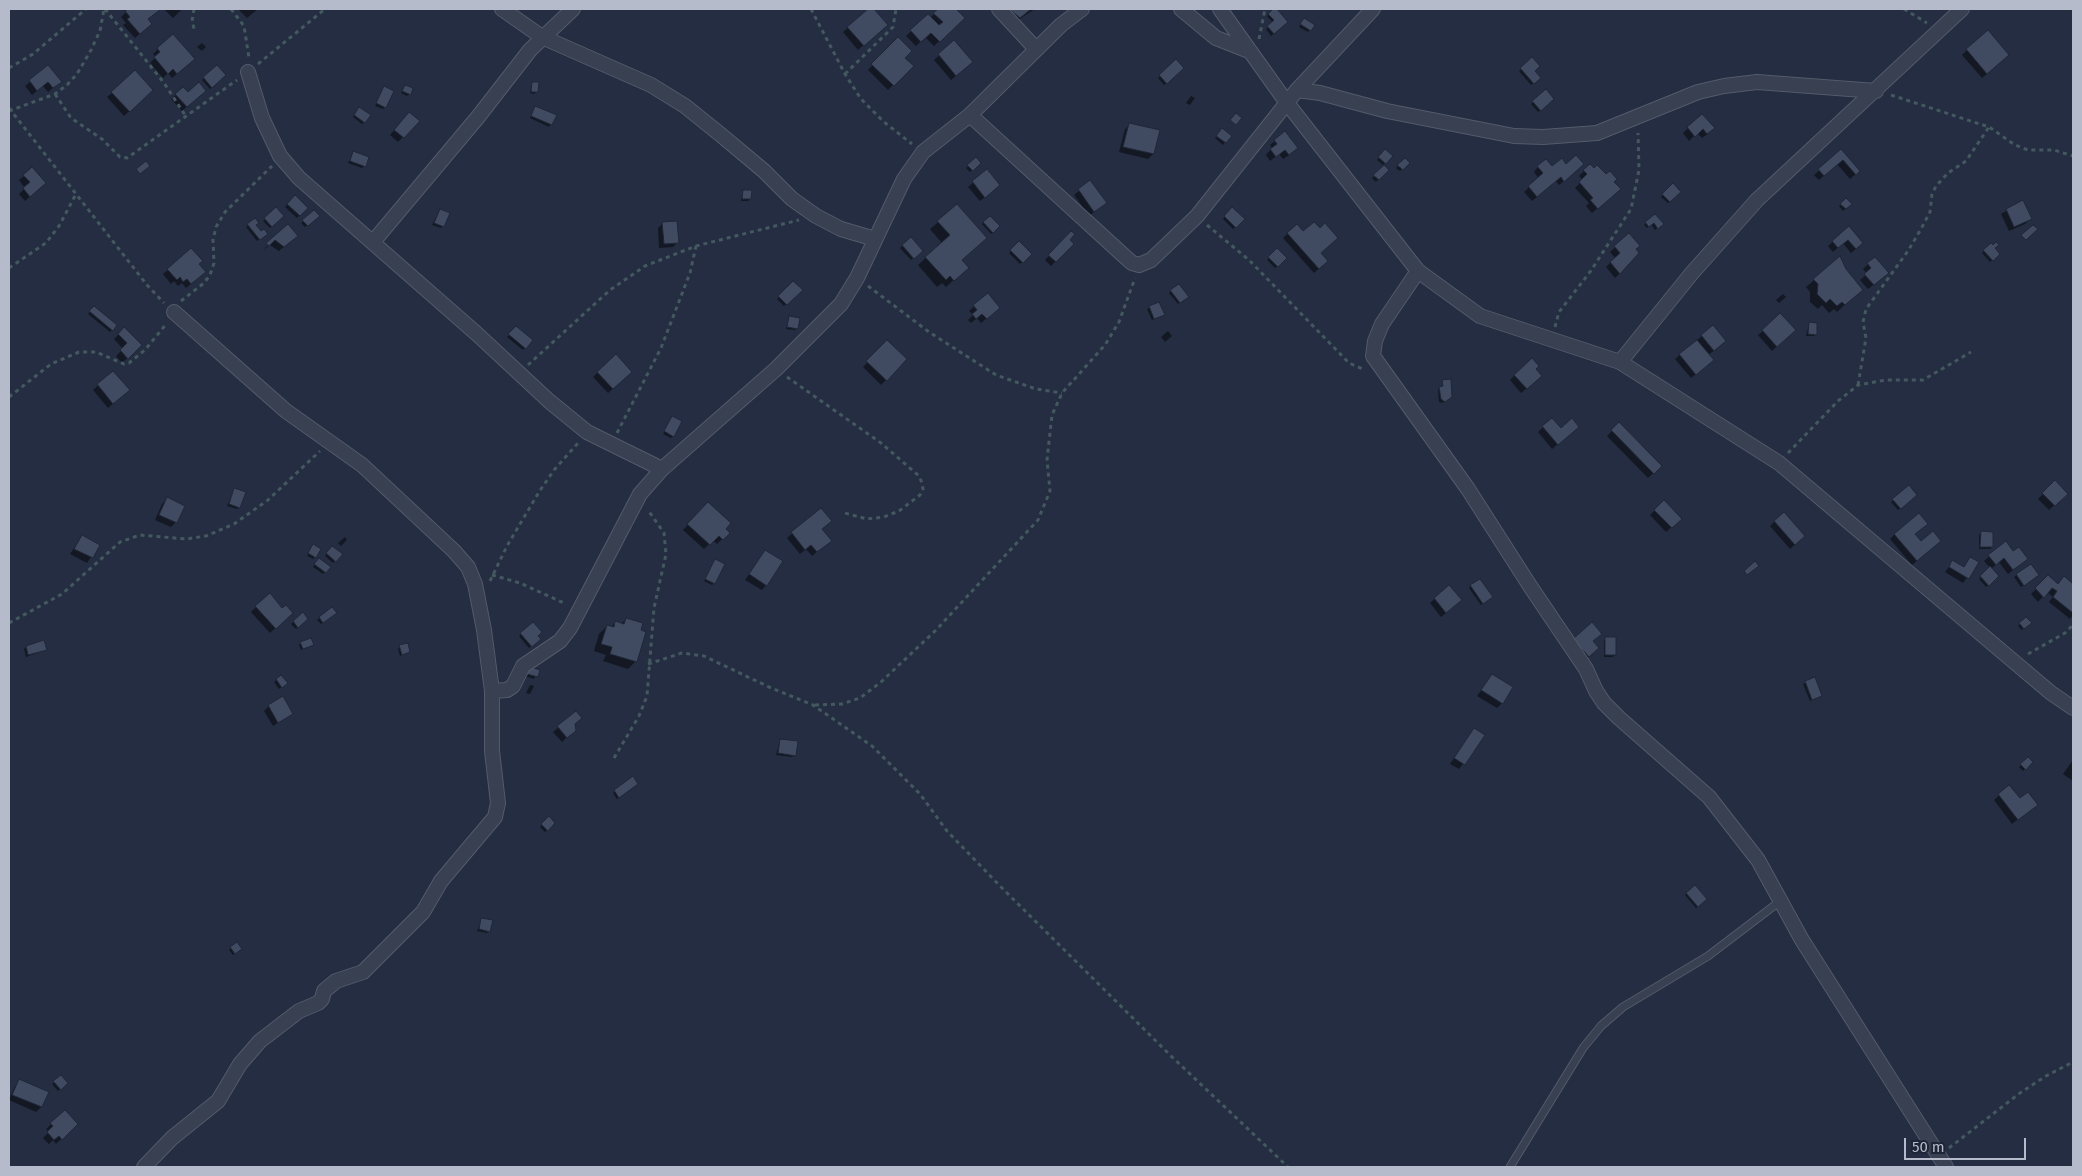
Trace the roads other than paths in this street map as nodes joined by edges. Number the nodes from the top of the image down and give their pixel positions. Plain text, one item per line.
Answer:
1 (502, 9) edge
2 (573, 9) edge
3 (999, 9) edge
4 (1082, 9) edge
5 (1181, 9) edge
6 (1220, 9) edge
7 (1373, 9) edge
8 (1962, 9) edge
9 (542, 38) junction
10 (1036, 49) junction
11 (1249, 52) junction
12 (248, 72) road end
13 (1296, 90) junction
14 (1876, 90) junction
15 (1287, 103) junction
16 (970, 115) junction
17 (875, 239) junction
18 (373, 242) junction
19 (1418, 271) junction
20 (174, 312) road end
21 (1620, 362) junction
22 (662, 468) junction
23 (492, 692) junction
24 (2073, 708) edge
25 (1779, 902) junction
26 (1942, 1162) edge
27 (144, 1167) edge
28 (1510, 1167) edge

1 - 9 street
2 - 9 street
3 - 10 street
4 - 10 street
5 - 11 street
6 - 11 street
7 - 13 street
8 - 14 street
9 - 17 street
9 - 18 street
10 - 16 street
11 - 15 street
12 - 18 street
13 - 14 street
13 - 15 street
14 - 21 street
15 - 16 street
15 - 19 street
16 - 17 street
17 - 22 street
18 - 22 street
19 - 21 street
19 - 25 street
20 - 23 street
21 - 24 street
22 - 23 street
23 - 27 street
25 - 26 street
25 - 28 lane

